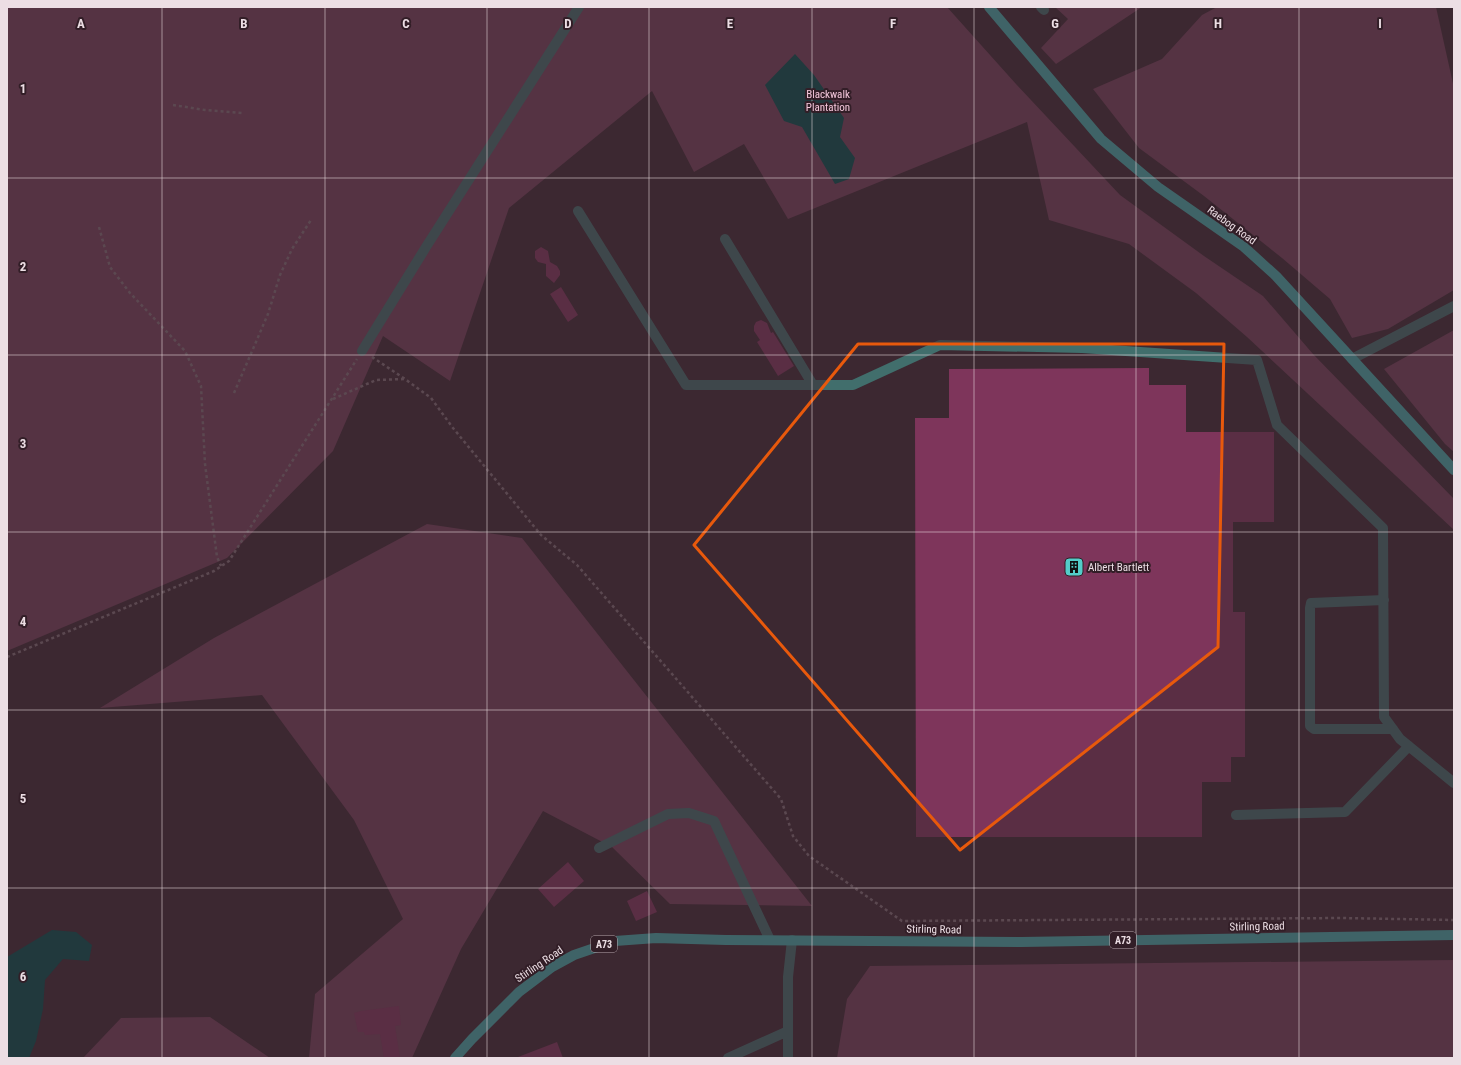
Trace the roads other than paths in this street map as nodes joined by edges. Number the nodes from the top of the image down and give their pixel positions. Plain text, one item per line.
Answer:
1 (578, 7) edge
2 (989, 7) edge
3 (578, 211) dead end
4 (725, 239) dead end
5 (1454, 306) edge
6 (362, 350) road end
7 (1352, 359) junction
8 (813, 385) junction
9 (1454, 470) edge
10 (1384, 600) junction
11 (1393, 729) junction
12 (1409, 746) junction
13 (1454, 782) edge
14 (1236, 814) dead end
15 (599, 848) dead end
16 (1454, 935) edge
17 (770, 940) junction
18 (792, 940) junction
19 (788, 1031) junction
20 (456, 1058) edge
21 (728, 1058) edge
22 (788, 1058) edge

1 - 6 street
2 - 7 main road, Raebog Road
3 - 8 street
4 - 8 street
5 - 7 street
7 - 9 main road, Raebog Road
8 - 10 street
10 - 11 street
10 - 11 street
11 - 12 street
12 - 13 street
12 - 14 street
15 - 17 street
16 - 18 main road, Stirling Road / A73
17 - 18 main road, Stirling Road / A73
17 - 20 main road, Stirling Road / A73
18 - 19 street
19 - 21 street
19 - 22 street

